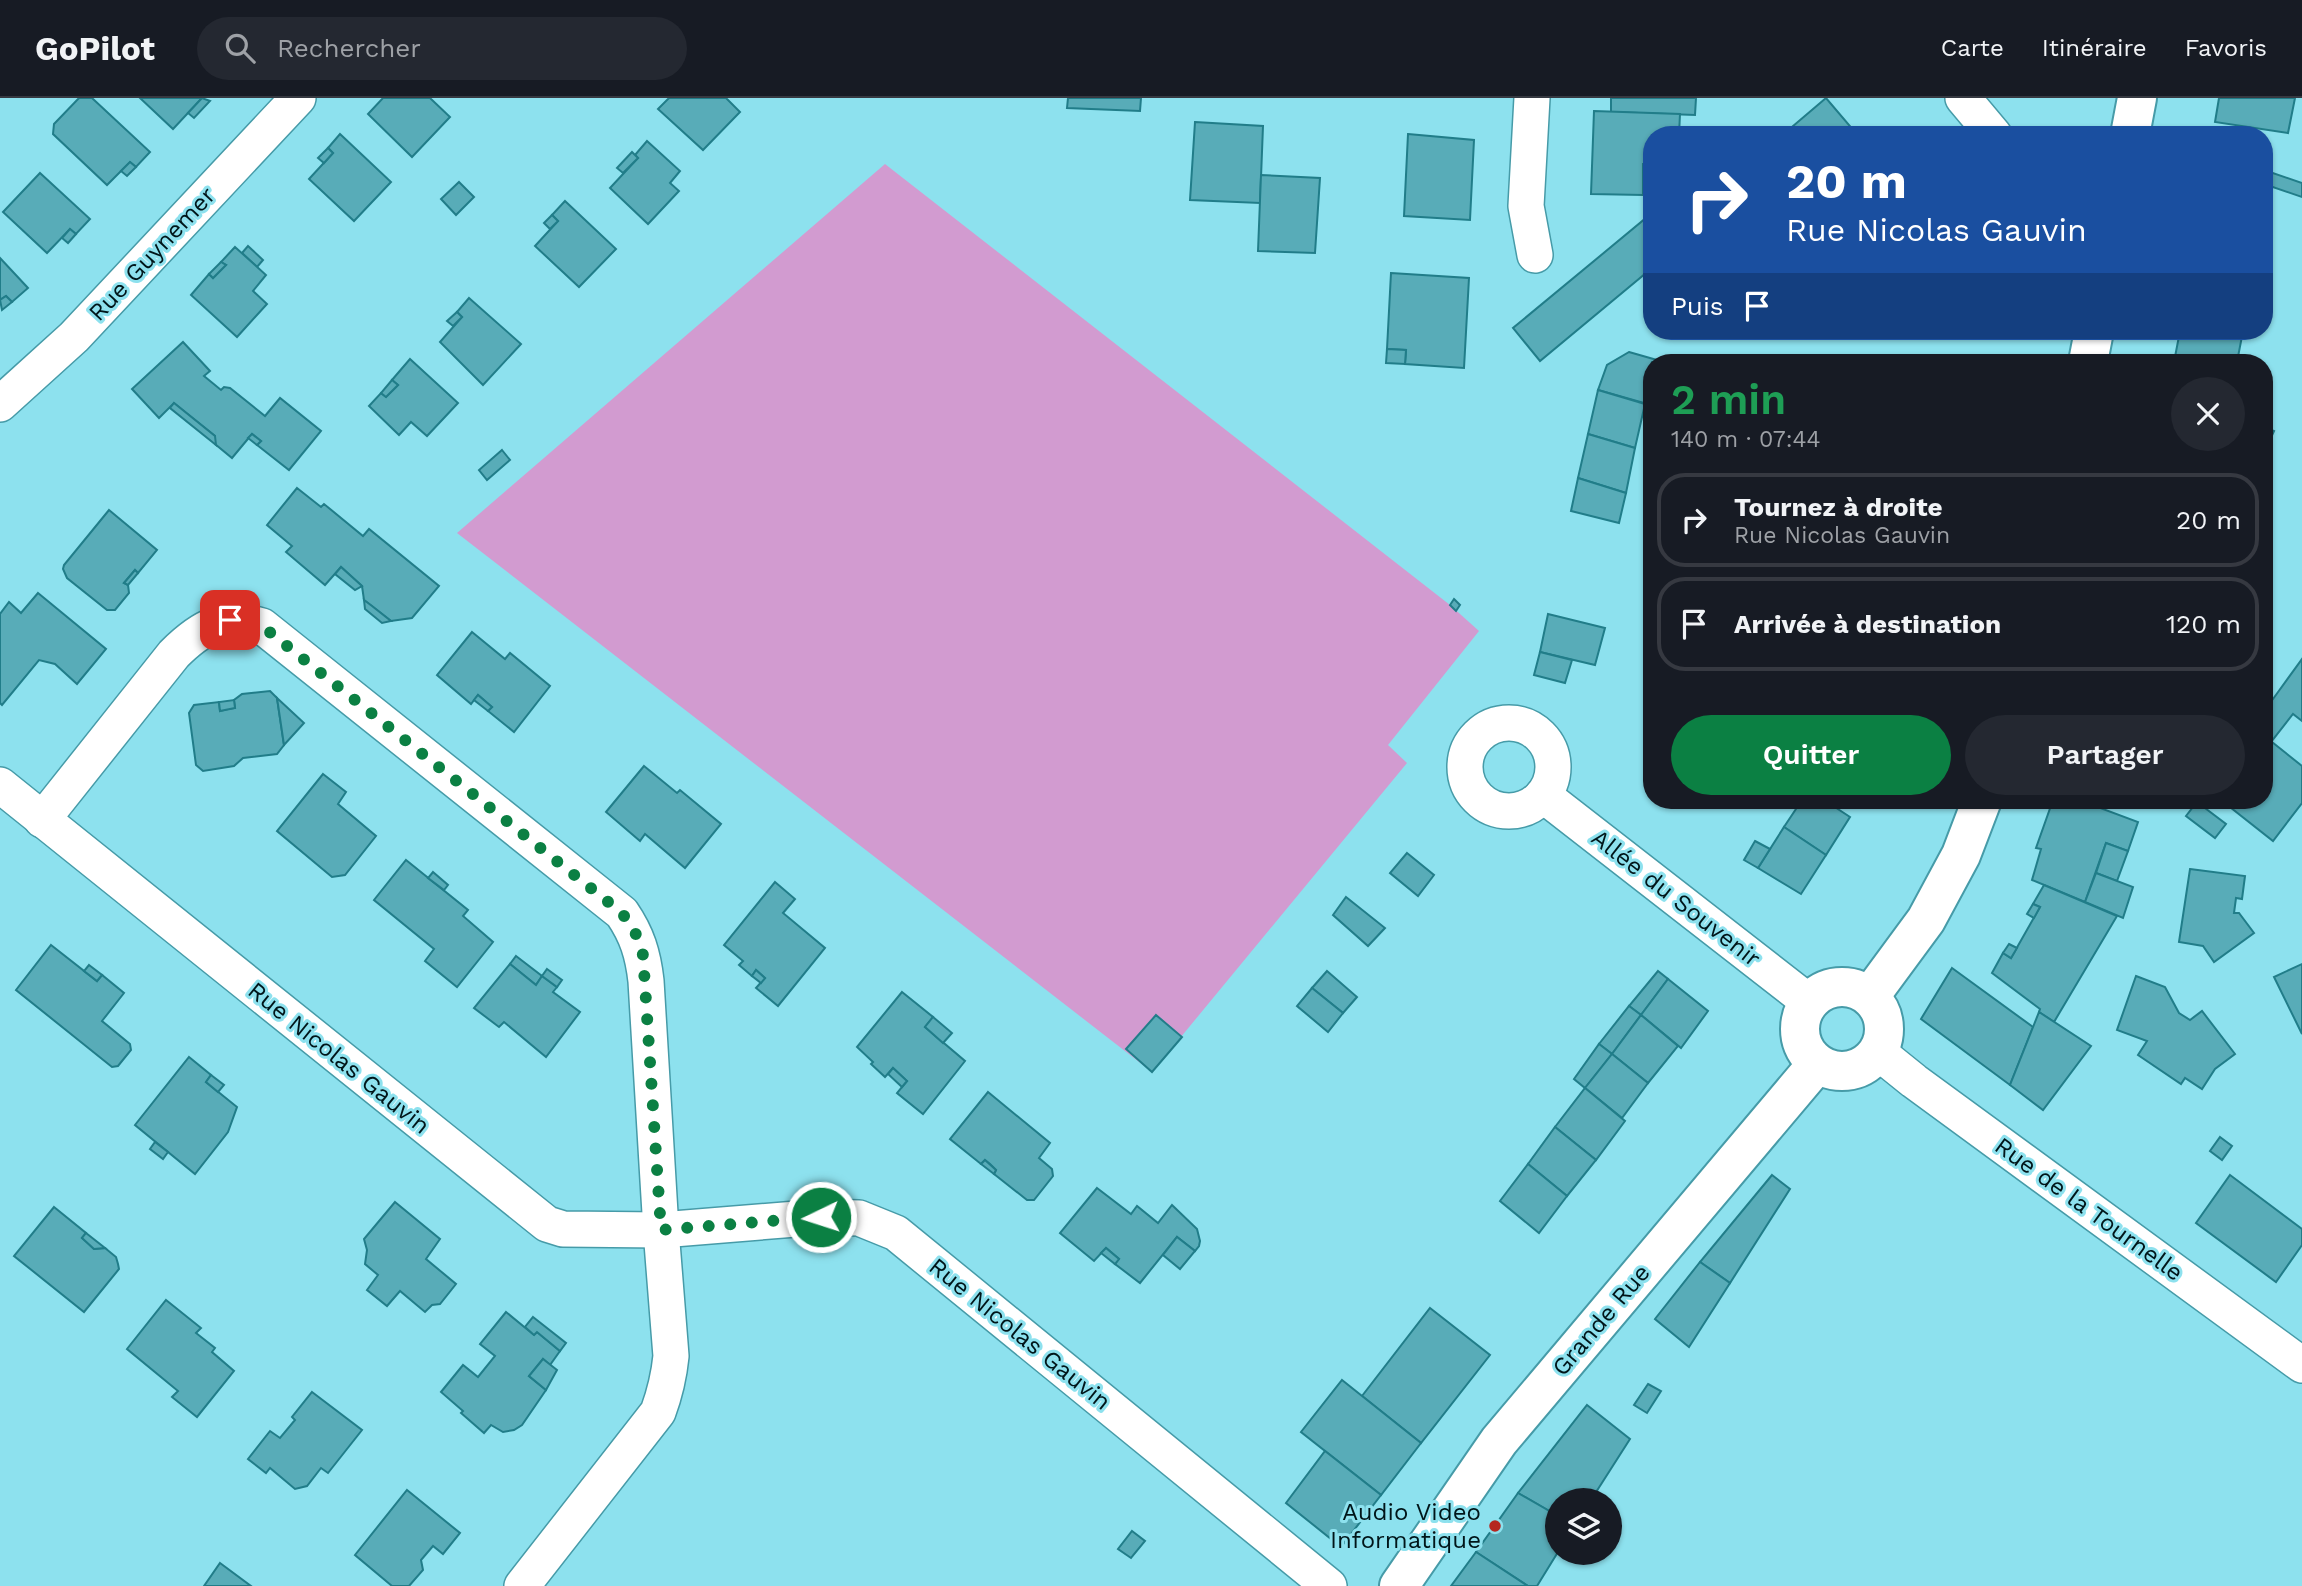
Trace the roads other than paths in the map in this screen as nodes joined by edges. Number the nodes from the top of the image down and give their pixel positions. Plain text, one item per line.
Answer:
1 (298, 98) edge
2 (1532, 98) edge
3 (1963, 98) edge
4 (2137, 98) edge
5 (1986, 126) edge
6 (2132, 126) edge
7 (1535, 255) dead end
8 (0, 404) edge
9 (0, 785) edge
10 (1543, 795) dead end
11 (1979, 809) edge
12 (42, 820) junction
13 (1870, 996) junction
14 (1809, 1002) junction
15 (1878, 1052) junction
16 (1817, 1063) junction
17 (661, 1230) junction
18 (2302, 1365) edge
19 (522, 1586) edge
20 (1329, 1586) edge
21 (1399, 1586) edge

1 - 8 street, Rue Guynemer
2 - 7 street
3 - 5 street
4 - 6 street
9 - 12 street, Rue Nicolas Gauvin
10 - 14 street, Allée du Souvenir
11 - 13 street
12 - 17 street, Rue Nicolas Gauvin
12 - 17 street
13 - 14 street
13 - 15 street
14 - 16 street
15 - 16 street
15 - 18 street, Rue de la Tournelle
16 - 21 street, Grande Rue
17 - 19 street
17 - 20 street, Rue Nicolas Gauvin

